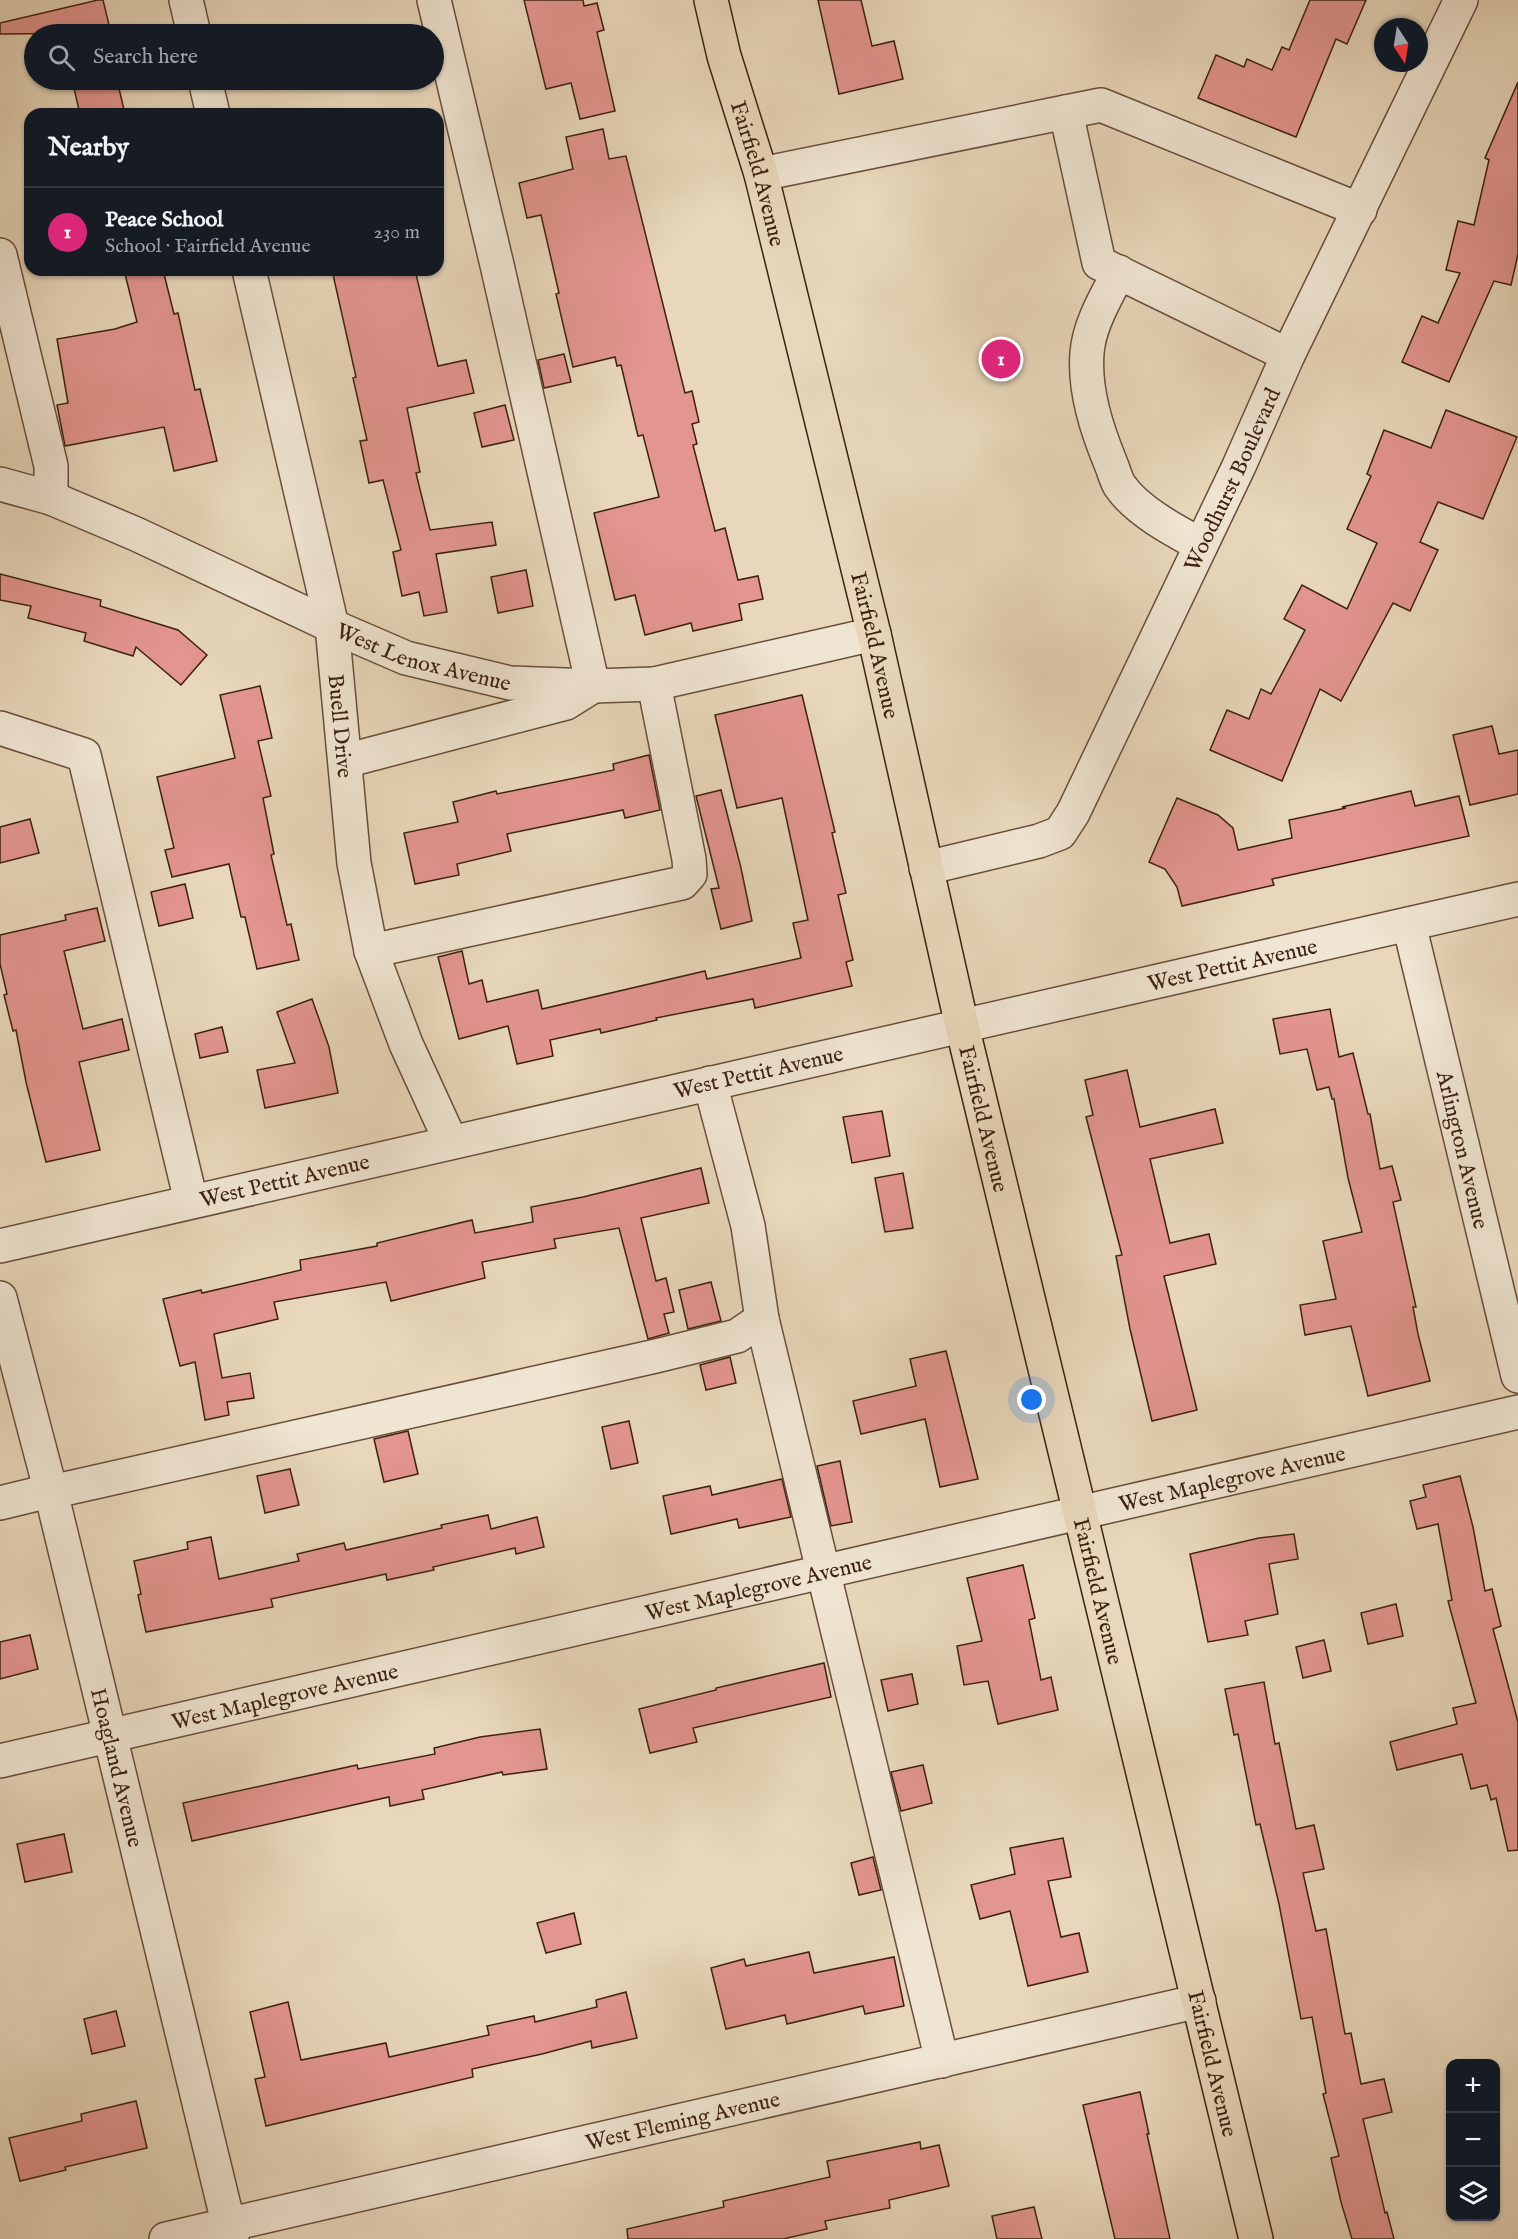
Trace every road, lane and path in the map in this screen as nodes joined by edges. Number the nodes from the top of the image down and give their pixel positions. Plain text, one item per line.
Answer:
1 (186, 0) edge
2 (434, 0) edge
3 (711, 0) edge
4 (1461, 0) edge
5 (192, 24) edge
6 (440, 24) edge
7 (444, 42) edge
8 (207, 90) edge
9 (212, 108) edge
10 (1066, 112) junction
11 (761, 174) junction
12 (1360, 210) junction
13 (0, 255) edge
14 (1119, 272) junction
15 (250, 276) edge
16 (1288, 356) junction
17 (0, 484) edge
18 (51, 498) junction
19 (1201, 545) junction
20 (332, 626) junction
21 (874, 634) junction
22 (654, 684) junction
23 (593, 686) junction
24 (0, 728) edge
25 (345, 761) junction
26 (926, 868) junction
27 (1518, 899) edge
28 (1409, 924) junction
29 (371, 951) junction
30 (962, 1026) junction
31 (710, 1083) junction
32 (450, 1140) junction
33 (191, 1201) junction
34 (0, 1246) edge
35 (0, 1298) edge
36 (762, 1319) junction
37 (1518, 1377) edge
38 (1518, 1412) edge
39 (51, 1492) junction
40 (0, 1503) edge
41 (1080, 1514) junction
42 (825, 1571) junction
43 (109, 1736) junction
44 (0, 1761) edge
45 (1199, 2001) junction
46 (942, 2061) junction
47 (230, 2232) edge
48 (166, 2239) edge
49 (1256, 2239) edge

1 - 5 street
2 - 6 street
3 - 11 main road, Fairfield Avenue
4 - 12 street, Woodhurst Boulevard
7 - 23 street
8 - 9 street
10 - 11 street
10 - 12 street
10 - 14 street
11 - 21 main road, Fairfield Avenue
12 - 16 street, Woodhurst Boulevard
13 - 18 street
14 - 16 street
14 - 19 street
15 - 20 street, Buell Drive
16 - 19 street, Woodhurst Boulevard
17 - 18 street, West Lenox Avenue
18 - 20 street, West Lenox Avenue
19 - 26 street, Woodhurst Boulevard
20 - 23 street, West Lenox Avenue
20 - 25 street, Buell Drive
21 - 22 street, West Lenox Avenue
21 - 26 main road, Fairfield Avenue
22 - 23 street, West Lenox Avenue
22 - 29 street
23 - 25 street
24 - 33 street
25 - 29 street, Buell Drive
26 - 30 main road, Fairfield Avenue
27 - 28 street, West Pettit Avenue
28 - 30 street, West Pettit Avenue
28 - 37 street, Arlington Avenue
29 - 32 street, Buell Drive
30 - 31 street, West Pettit Avenue
30 - 41 main road, Fairfield Avenue
31 - 32 street, West Pettit Avenue
31 - 36 street
32 - 33 street, West Pettit Avenue
33 - 34 street, West Pettit Avenue
35 - 39 street, Hoagland Avenue
36 - 39 street
36 - 42 street
38 - 41 street, West Maplegrove Avenue
39 - 40 street
39 - 43 street, Hoagland Avenue
41 - 42 street, West Maplegrove Avenue
41 - 45 main road, Fairfield Avenue
42 - 43 street, West Maplegrove Avenue
42 - 46 street
43 - 44 street, West Maplegrove Avenue
43 - 47 street, Hoagland Avenue
45 - 46 street, West Fleming Avenue
45 - 49 main road, Fairfield Avenue
46 - 47 street, West Fleming Avenue
47 - 48 street, West Fleming Avenue

